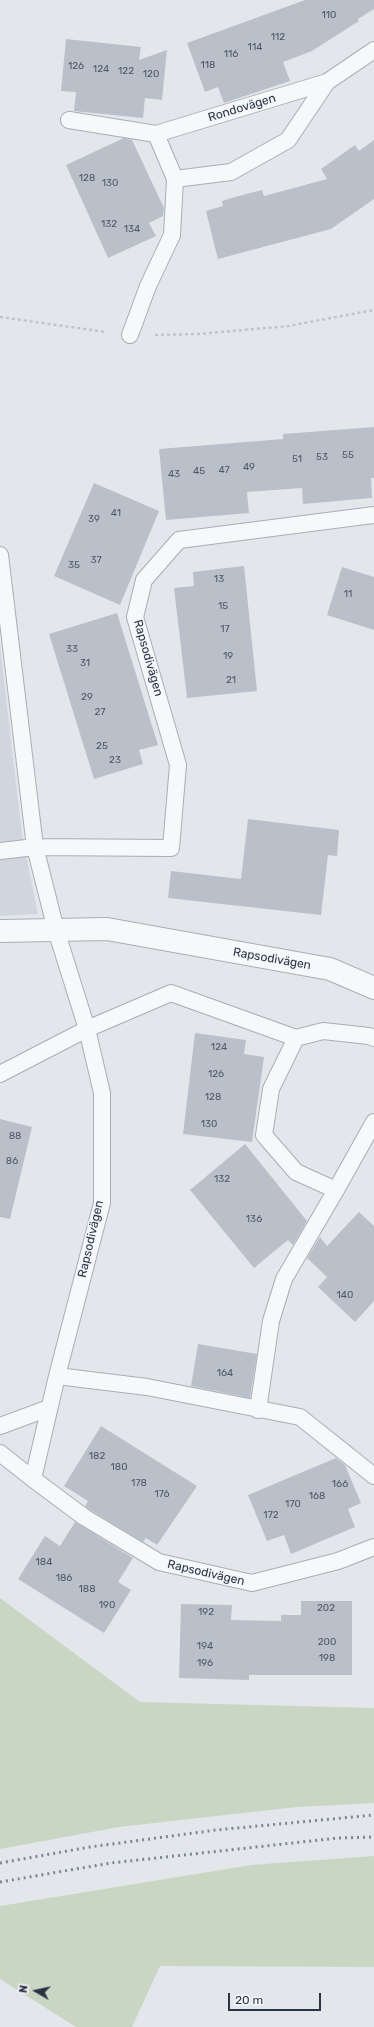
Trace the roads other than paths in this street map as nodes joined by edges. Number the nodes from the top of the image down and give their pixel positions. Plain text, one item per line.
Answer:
1 (374, 50) edge
2 (327, 82) junction
3 (69, 120) dead end
4 (156, 134) junction
5 (174, 179) junction
6 (130, 335) road end
7 (374, 515) edge
8 (0, 555) edge
9 (35, 847) junction
10 (0, 851) edge
11 (56, 930) junction
12 (0, 931) edge
13 (374, 988) edge
14 (87, 1029) junction
15 (296, 1038) junction
16 (374, 1038) edge
17 (0, 1074) edge
18 (374, 1122) edge
19 (336, 1190) junction
20 (57, 1376) junction
21 (49, 1408) junction
22 (258, 1410) junction
23 (0, 1426) edge
24 (0, 1453) edge
25 (374, 1476) edge
26 (33, 1479) junction
27 (374, 1547) edge

1 - 2 lane, Rondovägen
2 - 4 lane, Rondovägen
2 - 5 lane, Rondovägen
3 - 4 lane, Rondovägen
4 - 5 lane
5 - 6 lane
7 - 9 lane, Rapsodivägen
8 - 9 lane, Rapsodivägen
9 - 10 lane
9 - 11 lane, Rapsodivägen
11 - 12 street, Rapsodivägen
11 - 13 street, Rapsodivägen
11 - 14 lane, Rapsodivägen
14 - 15 lane
14 - 17 lane
14 - 20 lane, Rapsodivägen
15 - 16 lane
15 - 19 lane
18 - 19 lane
19 - 22 lane
20 - 21 lane, Rapsodivägen
20 - 22 lane
21 - 23 lane
21 - 26 lane, Rapsodivägen
22 - 25 lane
24 - 26 lane, Rapsodivägen
26 - 27 lane, Rapsodivägen

